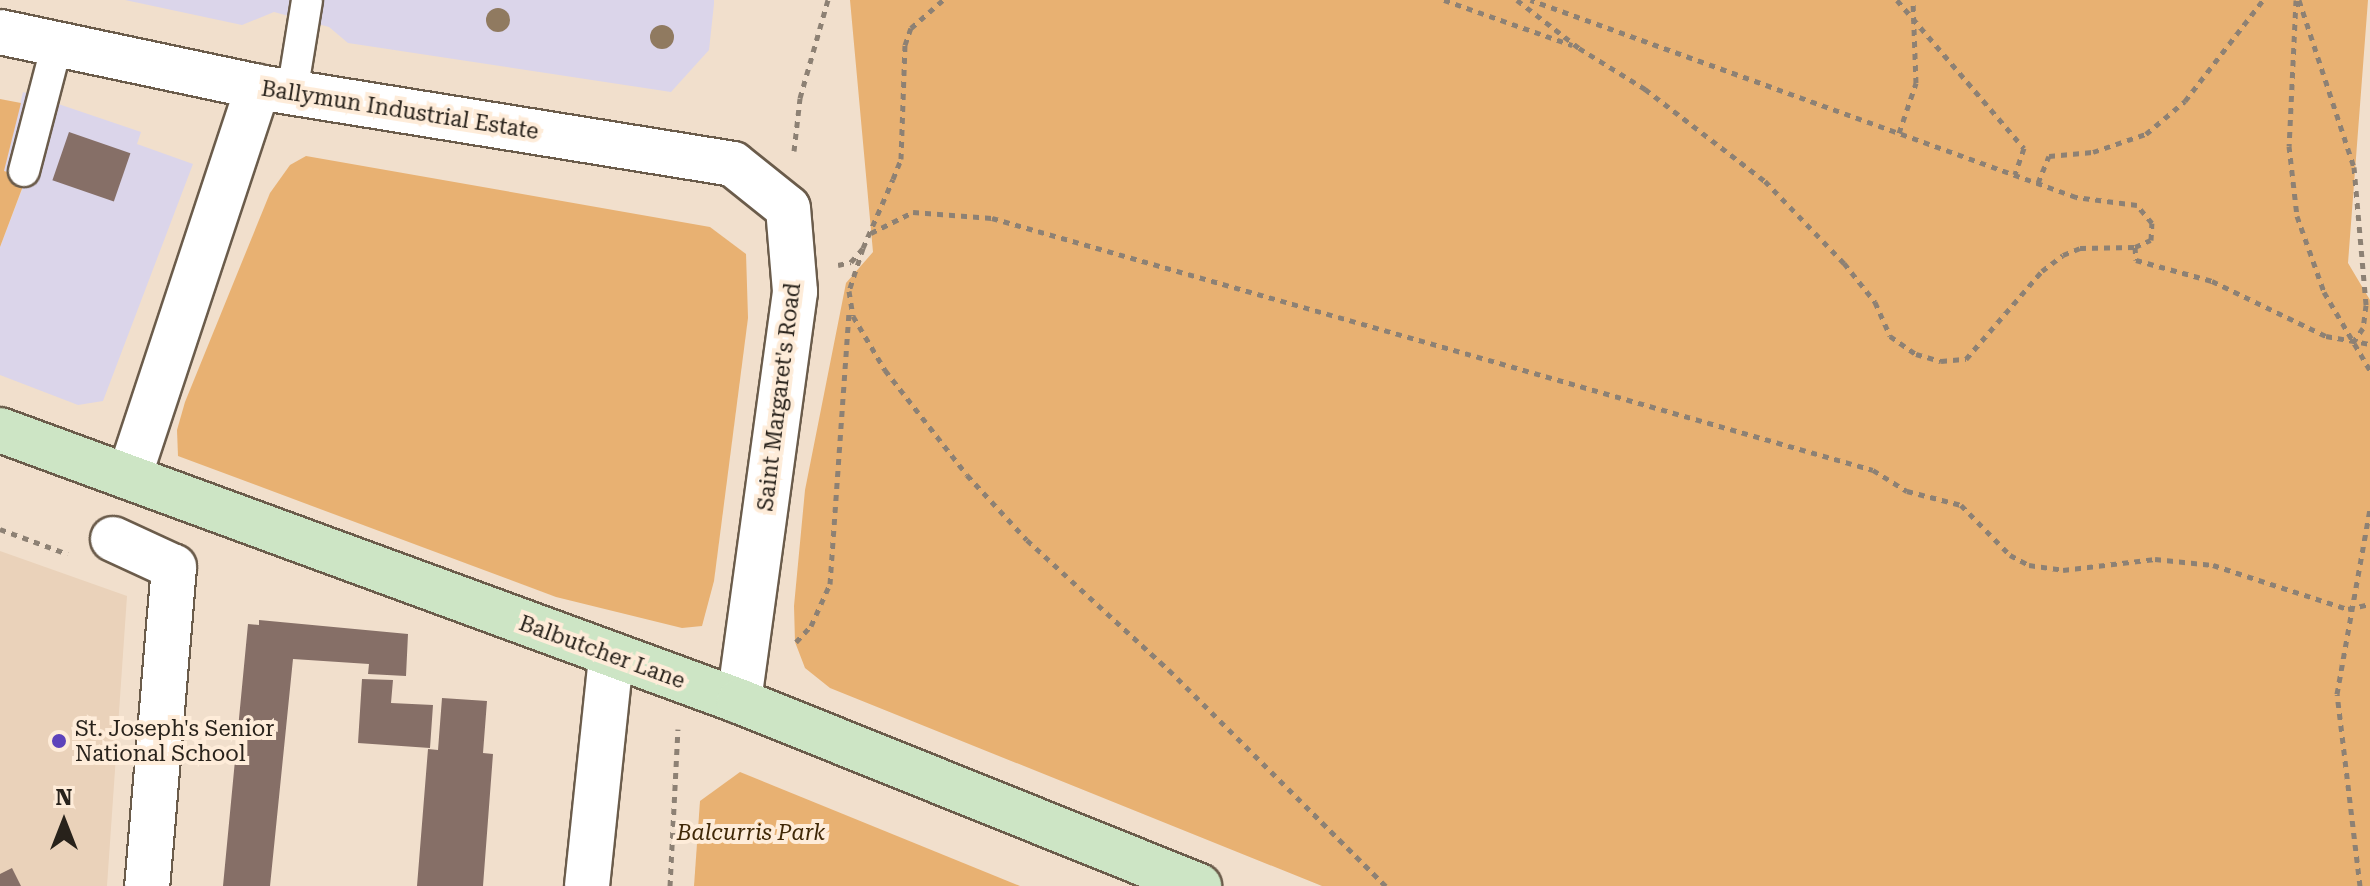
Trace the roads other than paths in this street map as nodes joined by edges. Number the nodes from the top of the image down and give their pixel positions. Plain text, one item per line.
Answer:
1 (307, 0) edge
2 (0, 32) edge
3 (57, 44) junction
4 (275, 90) junction
5 (24, 171) dead end
6 (788, 208) joint
7 (0, 430) edge
8 (129, 477) junction
9 (113, 539) dead end
10 (611, 656) junction
11 (739, 701) junction
12 (147, 886) edge
13 (587, 886) edge
14 (1199, 886) edge

1 - 4 lane
2 - 3 street, Ballymun Industrial Estate
3 - 4 street, Ballymun Industrial Estate
3 - 5 lane
4 - 6 street, Ballymun Industrial Estate
4 - 8 street
6 - 11 street, Saint Margaret's Road
7 - 8 street, Balbutcher Lane
8 - 10 street, Balbutcher Lane
9 - 12 street
10 - 11 street, Balbutcher Lane
10 - 13 street
11 - 14 street, Balbutcher Lane

